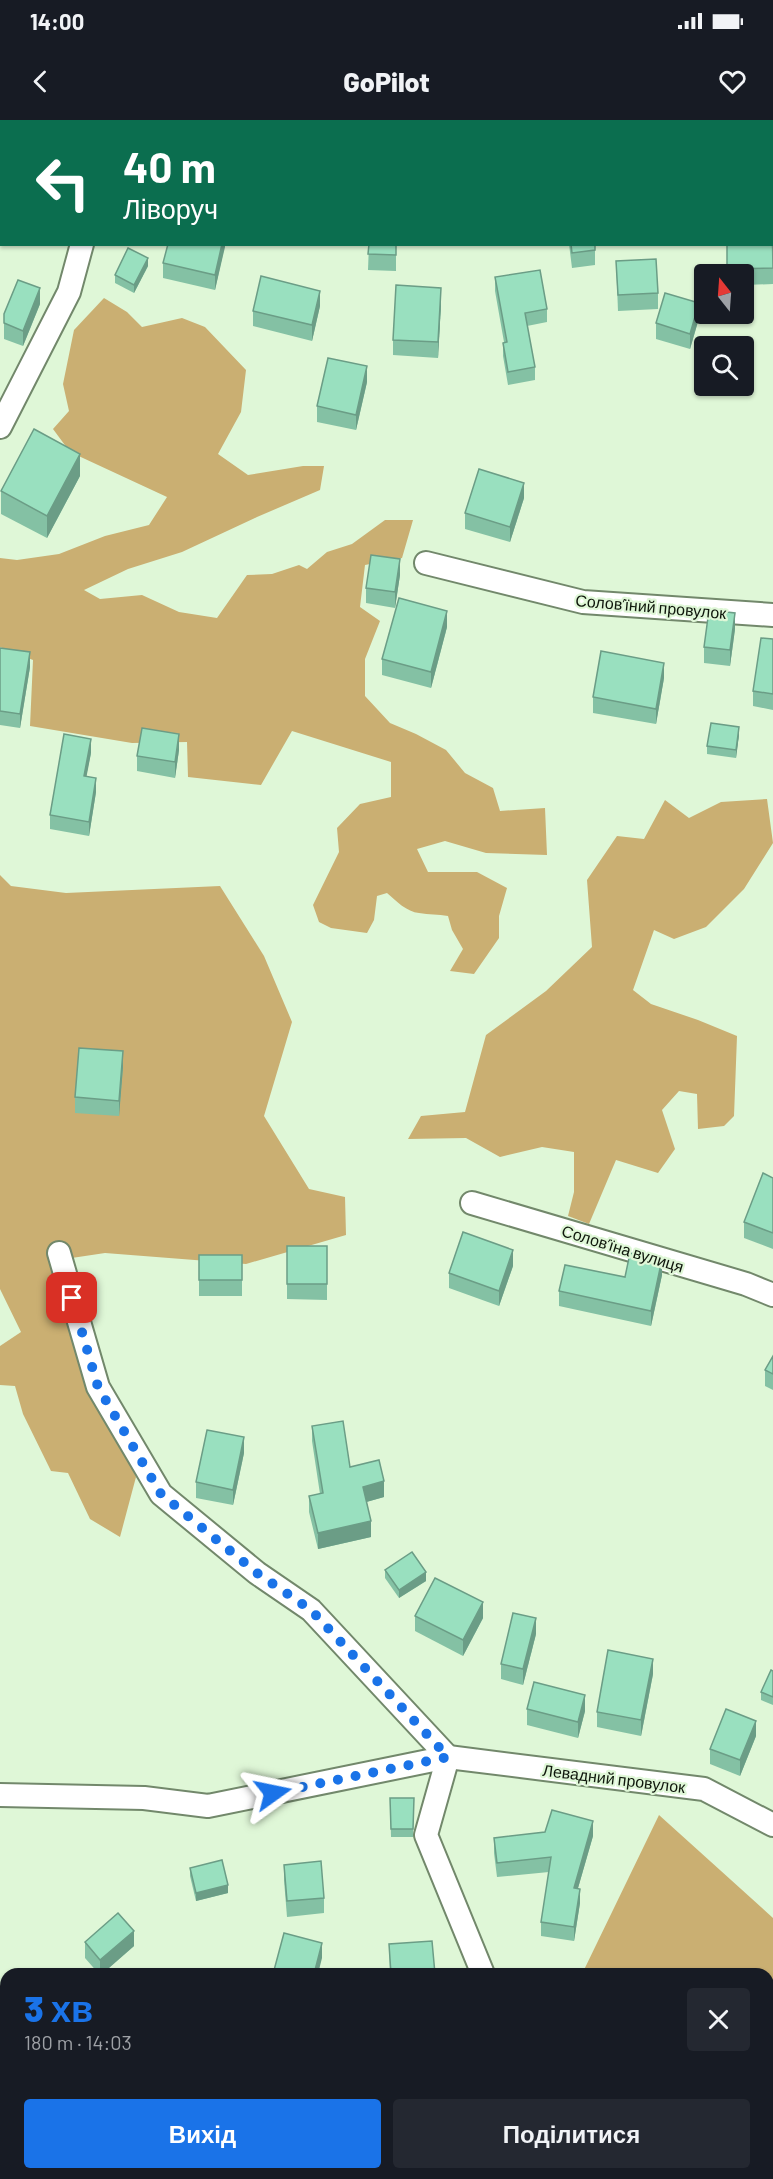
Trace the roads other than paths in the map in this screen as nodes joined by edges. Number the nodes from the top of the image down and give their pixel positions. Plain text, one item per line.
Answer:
1 (81, 246) edge
2 (0, 427) edge
3 (426, 563) dead end
4 (773, 615) edge
5 (472, 1203) dead end
6 (59, 1253) dead end
7 (773, 1295) edge
8 (448, 1757) junction
9 (0, 1795) edge
10 (773, 1825) edge
11 (481, 1968) edge

1 - 2 street
3 - 4 street, Соловʼїний провулок
5 - 7 street, Соловʼїна вулиця
6 - 8 street
8 - 9 street, Левадний провулок
8 - 10 street, Левадний провулок
8 - 11 street

